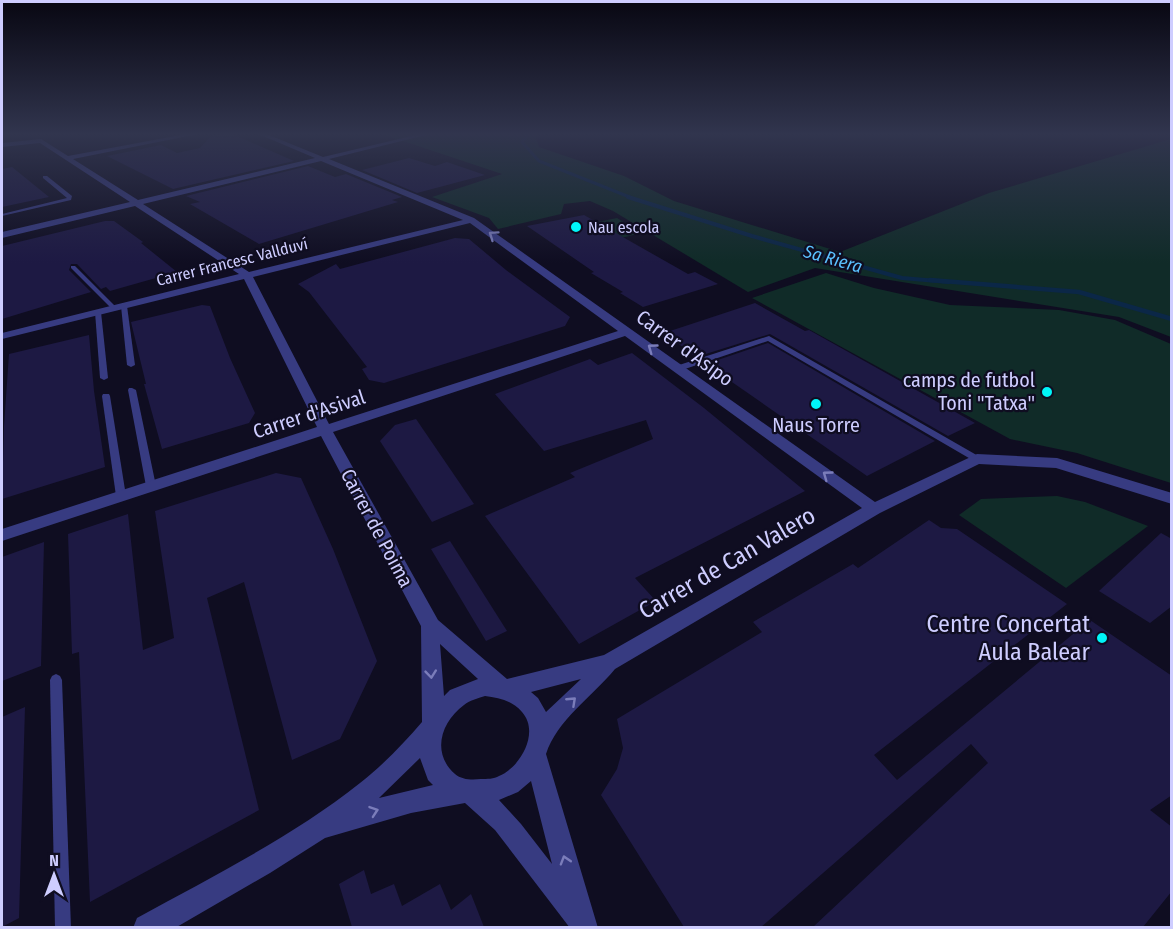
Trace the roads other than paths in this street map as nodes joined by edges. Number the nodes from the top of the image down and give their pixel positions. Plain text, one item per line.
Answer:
1 (94, 176) edge
2 (250, 176) edge
3 (364, 176) edge
4 (45, 177) dead end
5 (135, 204) junction
6 (2, 215) edge
7 (471, 220) junction
8 (2, 235) edge
9 (73, 267) dead end
10 (247, 275) junction
11 (119, 307) junction
12 (98, 312) junction
13 (628, 331) junction
14 (2, 338) edge
15 (132, 365) dead end
16 (679, 368) junction
17 (104, 378) dead end
18 (132, 390) dead end
19 (106, 396) dead end
20 (325, 430) junction
21 (977, 459) junction
22 (151, 486) junction
23 (121, 496) junction
24 (1172, 499) edge
25 (874, 509) junction
26 (2, 535) edge
27 (431, 626) junction
28 (608, 663) junction
29 (56, 680) dead end
30 (504, 687) junction
31 (432, 725) junction
32 (537, 747) junction
33 (468, 793) junction
34 (318, 830) junction
35 (582, 922) edge
36 (63, 927) edge
37 (147, 927) edge

1 - 5 street
2 - 5 street
3 - 7 street, Carrer d'Asipo
4 - 6 lane
5 - 8 street
5 - 10 street
7 - 10 street, Carrer Francesc Vallduví
13 -> 7 street, Carrer d'Asipo
9 - 11 lane
10 - 11 street, Carrer Francesc Vallduví
10 - 20 street, Carrer de Poima
11 - 12 street, Carrer Francesc Vallduví
11 - 15 lane
12 - 14 street, Carrer Francesc Vallduví
12 - 17 lane
16 -> 13 street, Carrer d'Asipo
13 - 20 street, Carrer d'Asival
16 - 21 lane
25 -> 16 street, Carrer d'Asipo
18 - 22 lane
19 - 23 lane
20 - 22 street, Carrer d'Asival
20 - 27 street, Carrer de Poima
21 - 24 street
21 - 25 street, Carrer de Can Valero
22 - 23 street, Carrer d'Asival
23 - 26 street, Carrer d'Asival
25 - 28 street, Carrer de Can Valero
27 - 30 street, Carrer de Poima
27 -> 31 street
28 - 30 street, Carrer de Can Valero
32 -> 28 street, Carrer de Can Valero
29 - 36 lane
30 - 31 street
30 - 32 street
31 - 33 street
31 - 34 street
32 - 33 street
35 -> 32 street
34 -> 33 street
33 - 35 street
34 - 37 street

